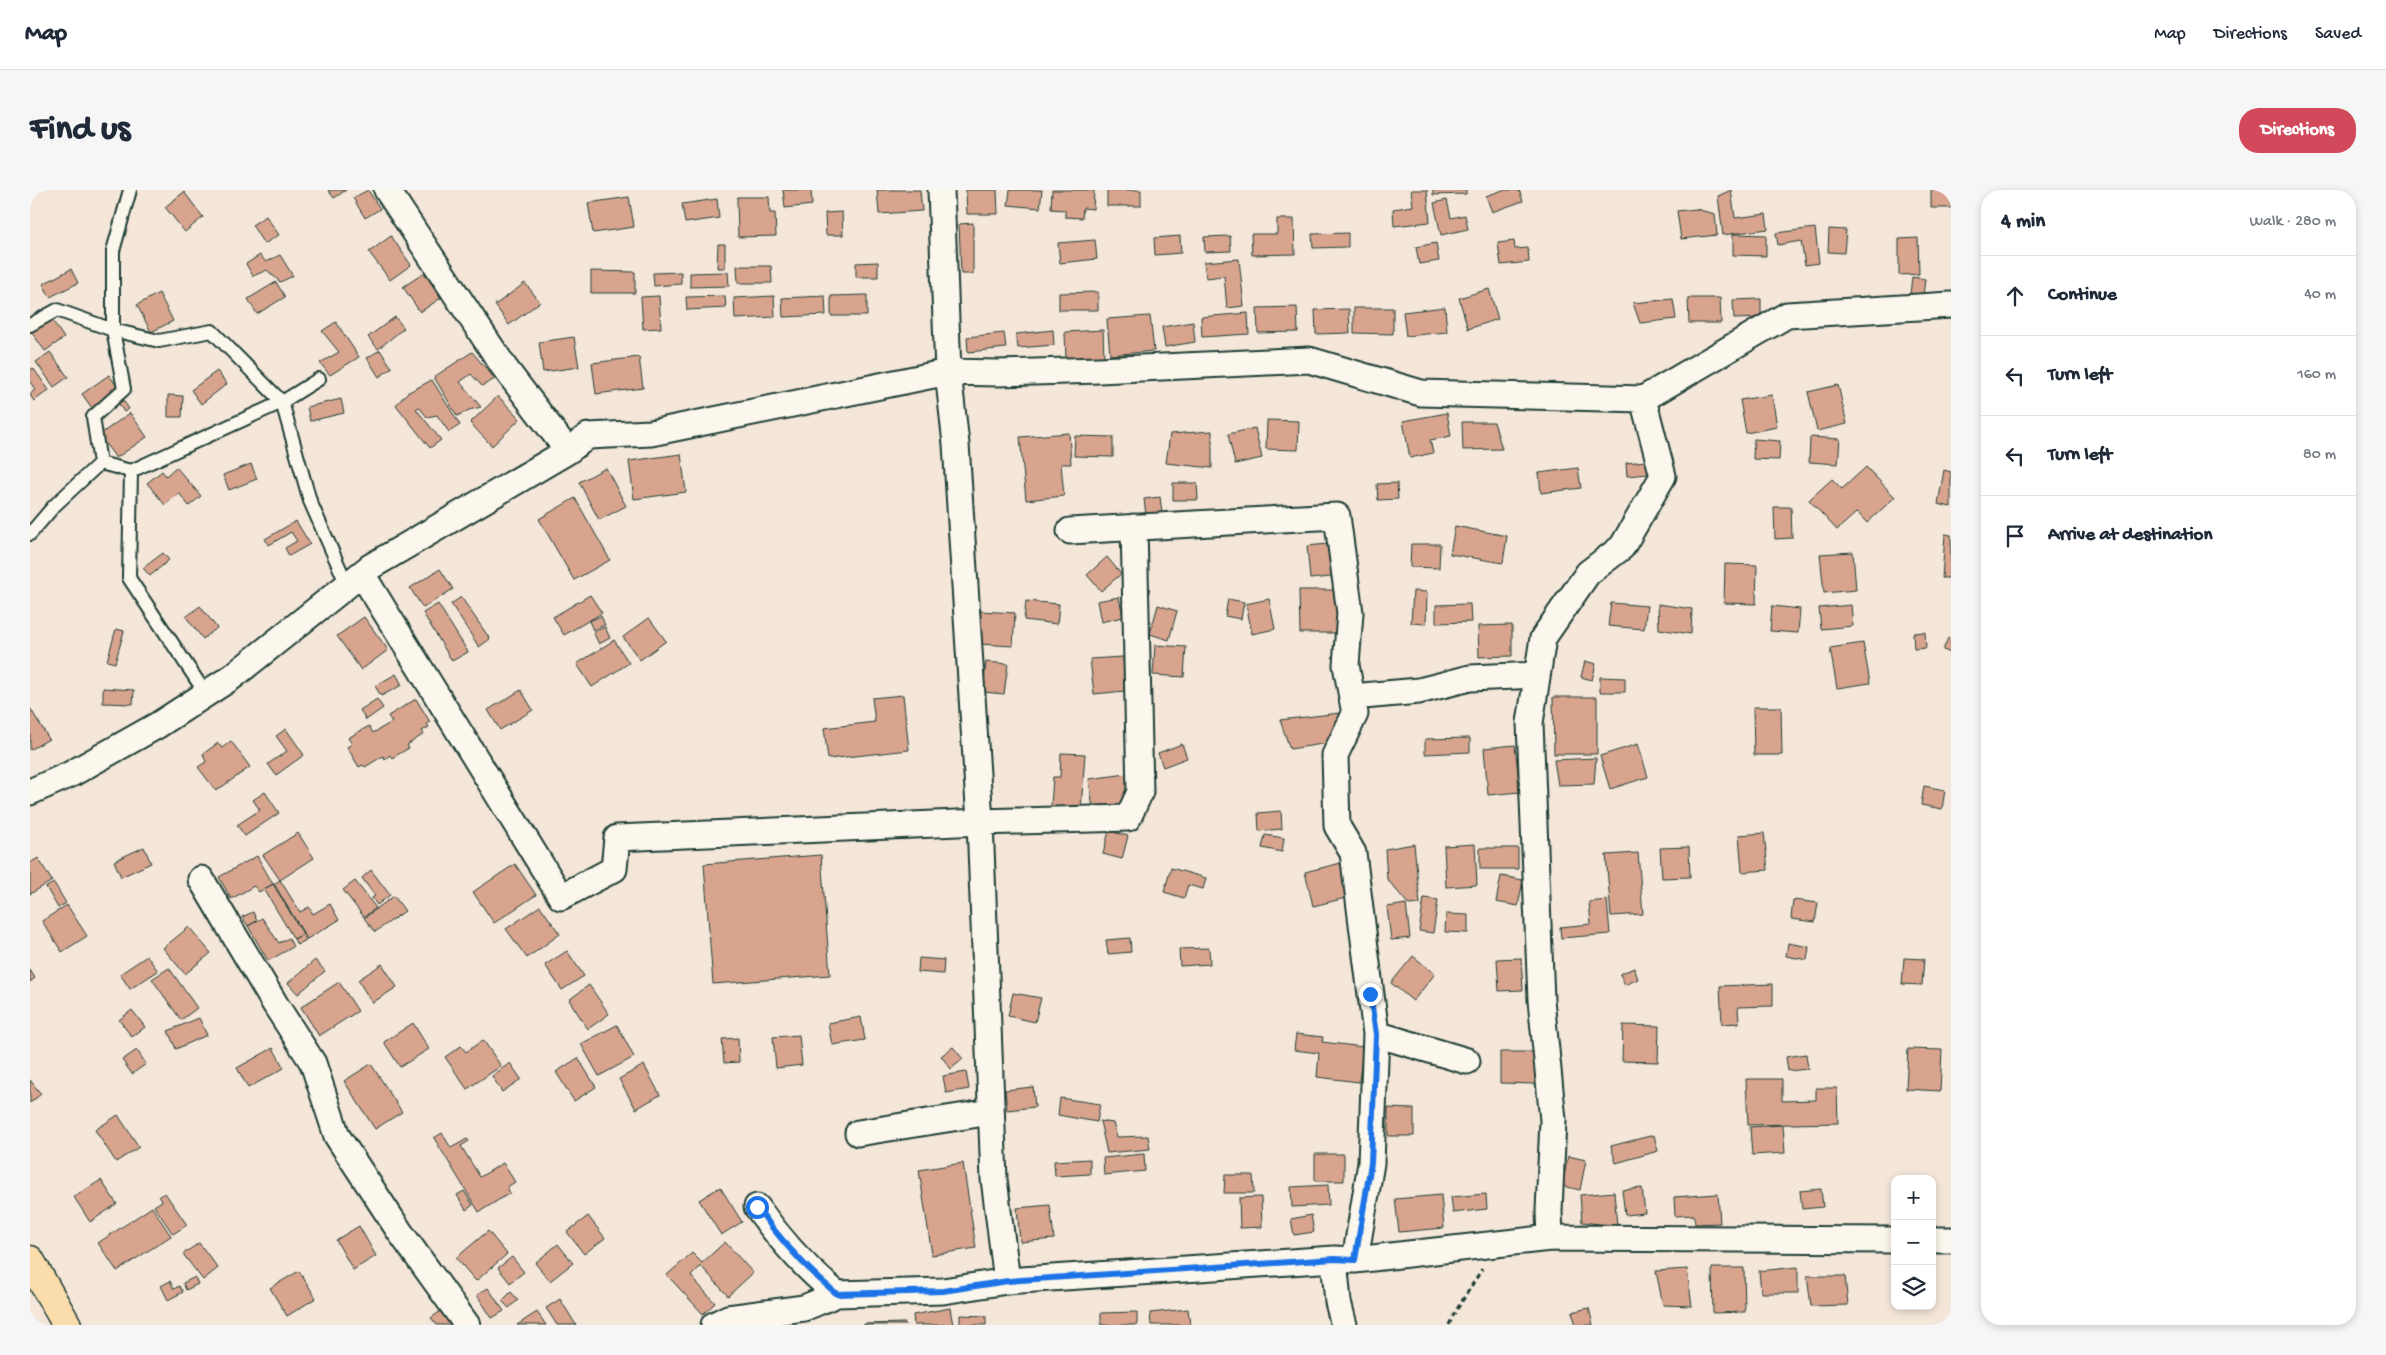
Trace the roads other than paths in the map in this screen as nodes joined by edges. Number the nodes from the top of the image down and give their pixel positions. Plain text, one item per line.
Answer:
1 (130, 190) edge
2 (388, 190) edge
3 (941, 190) edge
4 (1951, 305) edge
5 (30, 325) edge
6 (113, 330) junction
7 (948, 372) junction
8 (319, 379) dead end
9 (1642, 399) junction
10 (282, 402) junction
11 (568, 451) junction
12 (100, 463) junction
13 (131, 471) junction
14 (1134, 527) junction
15 (1070, 531) dead end
16 (30, 534) edge
17 (354, 579) junction
18 (1537, 675) junction
19 (206, 694) junction
20 (1352, 697) junction
21 (30, 792) edge
22 (980, 822) junction
23 (201, 879) dead end
24 (1376, 1034) junction
25 (1467, 1061) dead end
26 (991, 1112) junction
27 (858, 1133) dead end
28 (757, 1207) dead end
29 (1550, 1238) junction
30 (1891, 1240) edge
31 (1936, 1240) edge
32 (1951, 1240) edge
33 (1345, 1260) junction
34 (32, 1268) edge
35 (1008, 1281) junction
36 (837, 1294) junction
37 (67, 1325) edge
38 (467, 1325) edge
39 (714, 1325) edge
40 (1344, 1325) edge

1 - 6 lane
2 - 11 street
3 - 7 street
4 - 9 street
5 - 6 lane
6 - 10 lane
6 - 12 lane
7 - 9 street
7 - 11 street
7 - 22 street
8 - 10 lane
9 - 18 street
10 - 13 lane
10 - 17 lane
11 - 17 street
12 - 13 lane
12 - 16 lane
13 - 19 lane
14 - 15 street
14 - 20 street
14 - 22 street
17 - 19 street
17 - 22 street
18 - 20 street
18 - 29 street
19 - 21 street
20 - 24 street
22 - 26 street
23 - 38 street
24 - 25 street
24 - 33 street
26 - 27 street
26 - 35 street
28 - 36 street
29 - 30 street
29 - 33 street
31 - 32 street
33 - 35 street
33 - 40 street
34 - 37 main road
35 - 36 street
36 - 39 street

